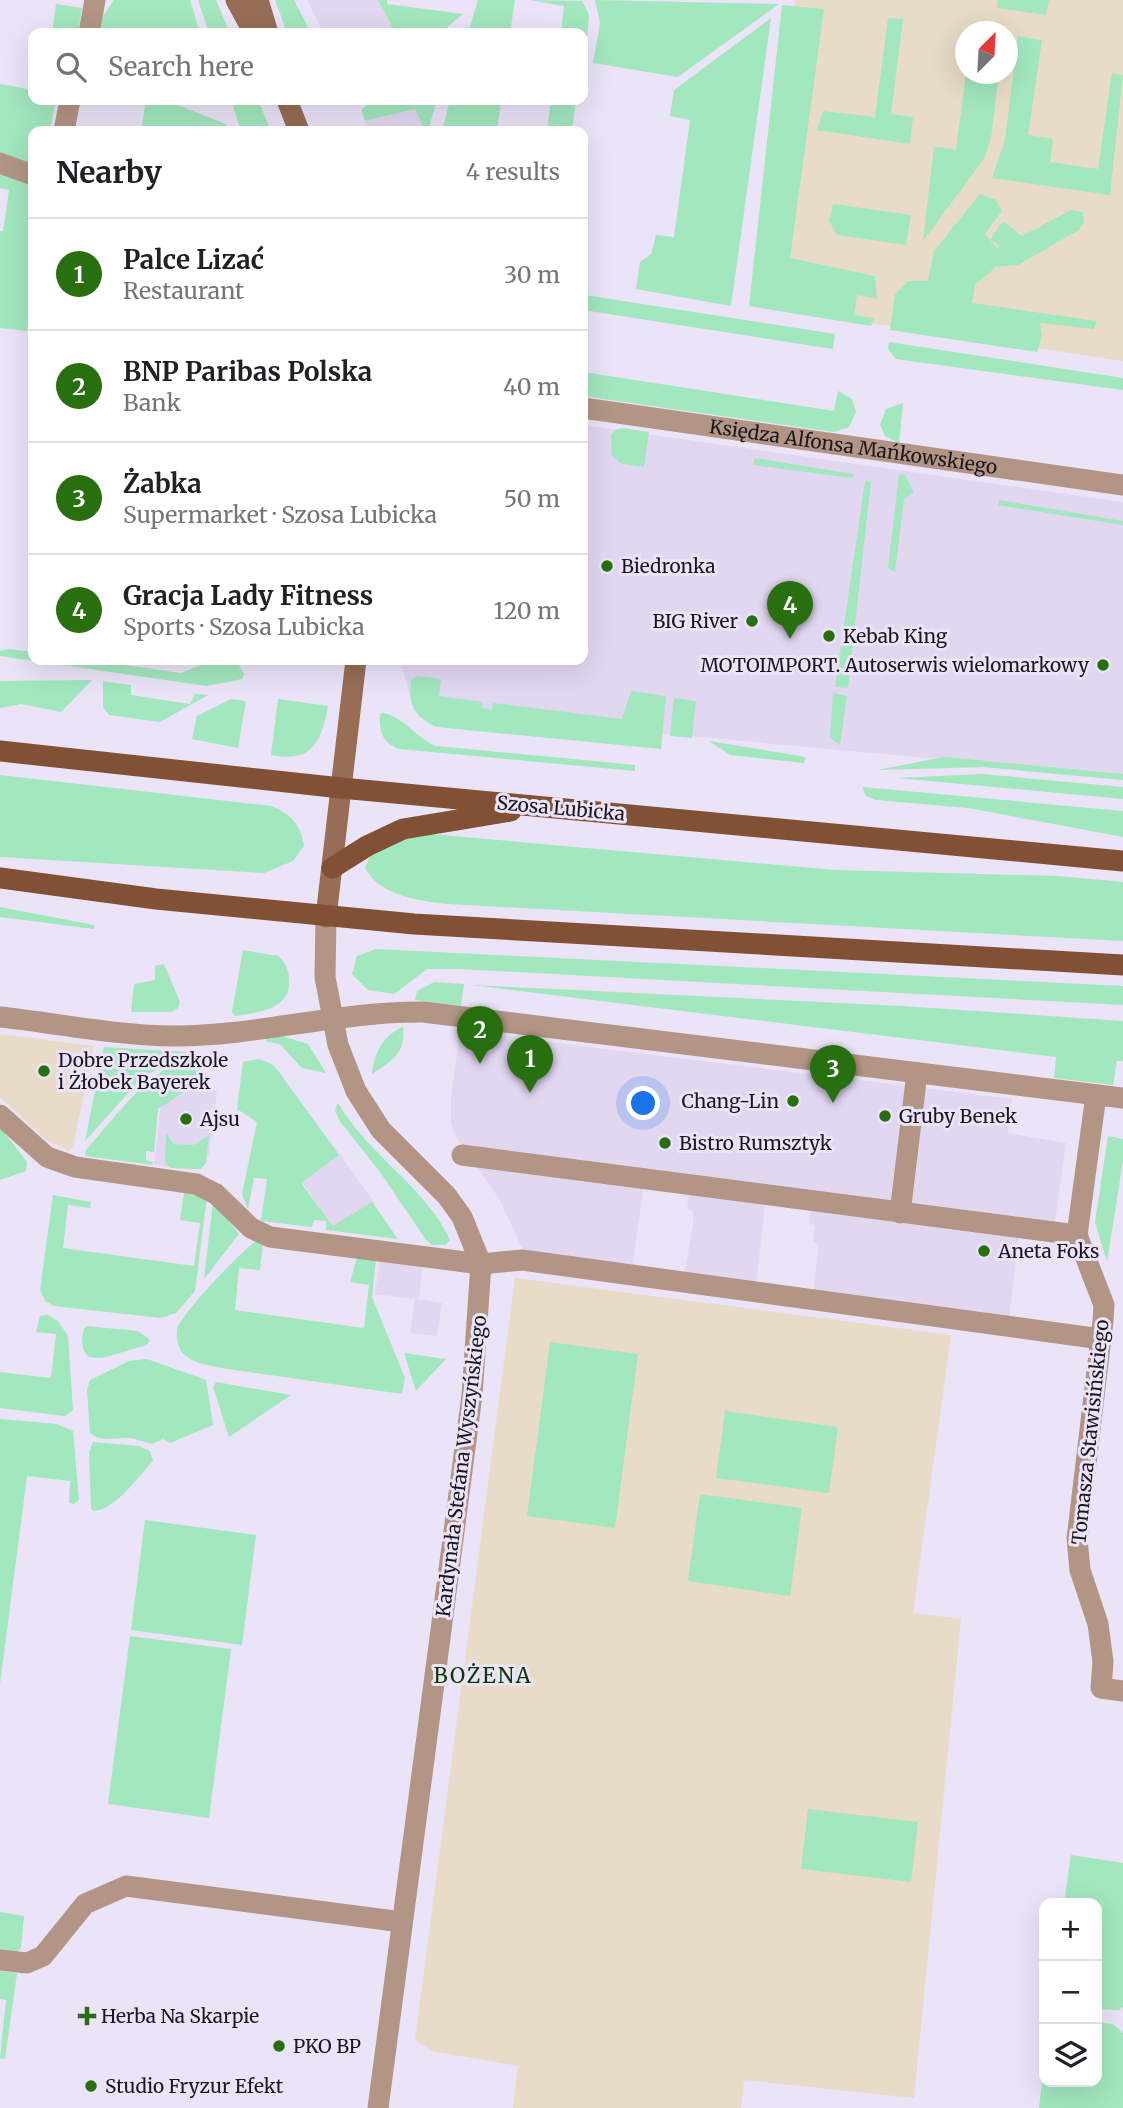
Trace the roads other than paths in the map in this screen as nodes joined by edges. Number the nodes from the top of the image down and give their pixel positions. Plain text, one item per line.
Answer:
1 (95, 0) edge
2 (236, 0) edge
3 (258, 0) edge
4 (90, 28) edge
5 (251, 28) edge
6 (266, 28) edge
7 (69, 105) edge
8 (289, 105) edge
9 (65, 126) edge
10 (297, 126) edge
11 (0, 163) edge
12 (28, 173) edge
13 (588, 409) edge
14 (1123, 485) edge
15 (355, 665) edge
16 (0, 751) edge
17 (341, 788) junction
18 (544, 806) junction
19 (1123, 861) edge
20 (332, 868) junction
21 (0, 878) edge
22 (326, 917) junction
23 (1123, 965) edge
24 (0, 1017) edge
25 (332, 1017) junction
26 (917, 1073) junction
27 (1096, 1095) junction
28 (1123, 1098) edge
29 (0, 1115) edge
30 (462, 1155) dead end
31 (900, 1213) junction
32 (1077, 1235) junction
33 (481, 1264) junction
34 (1101, 1339) junction
35 (1123, 1691) edge
36 (402, 1922) junction
37 (0, 1959) edge
38 (378, 2108) edge

1 - 4 street
2 - 5 street
3 - 6 street
7 - 9 street
8 - 10 street
11 - 12 street
13 - 14 street, Księdza Alfonsa Mańkowskiego
15 - 17 street, Kardynała Stefana Wyszyńskiego
16 - 17 main road, Szosa Lubicka
17 - 18 main road, Szosa Lubicka
17 - 20 street, Kardynała Stefana Wyszyńskiego
18 - 19 main road, Szosa Lubicka
18 - 20 main road
20 - 22 street, Kardynała Stefana Wyszyńskiego
21 - 22 main road
22 - 23 main road
22 - 25 street, Kardynała Stefana Wyszyńskiego
24 - 25 street
25 - 26 street
25 - 33 street, Kardynała Stefana Wyszyńskiego
26 - 27 street
26 - 31 street
27 - 28 street
27 - 32 street, Tomasza Stawisińskiego
29 - 33 street
30 - 31 street
31 - 32 street
32 - 34 street, Tomasza Stawisińskiego
33 - 34 street
33 - 36 street, Kardynała Stefana Wyszyńskiego
34 - 35 street, Tomasza Stawisińskiego
36 - 37 street
36 - 38 street, Kardynała Stefana Wyszyńskiego

